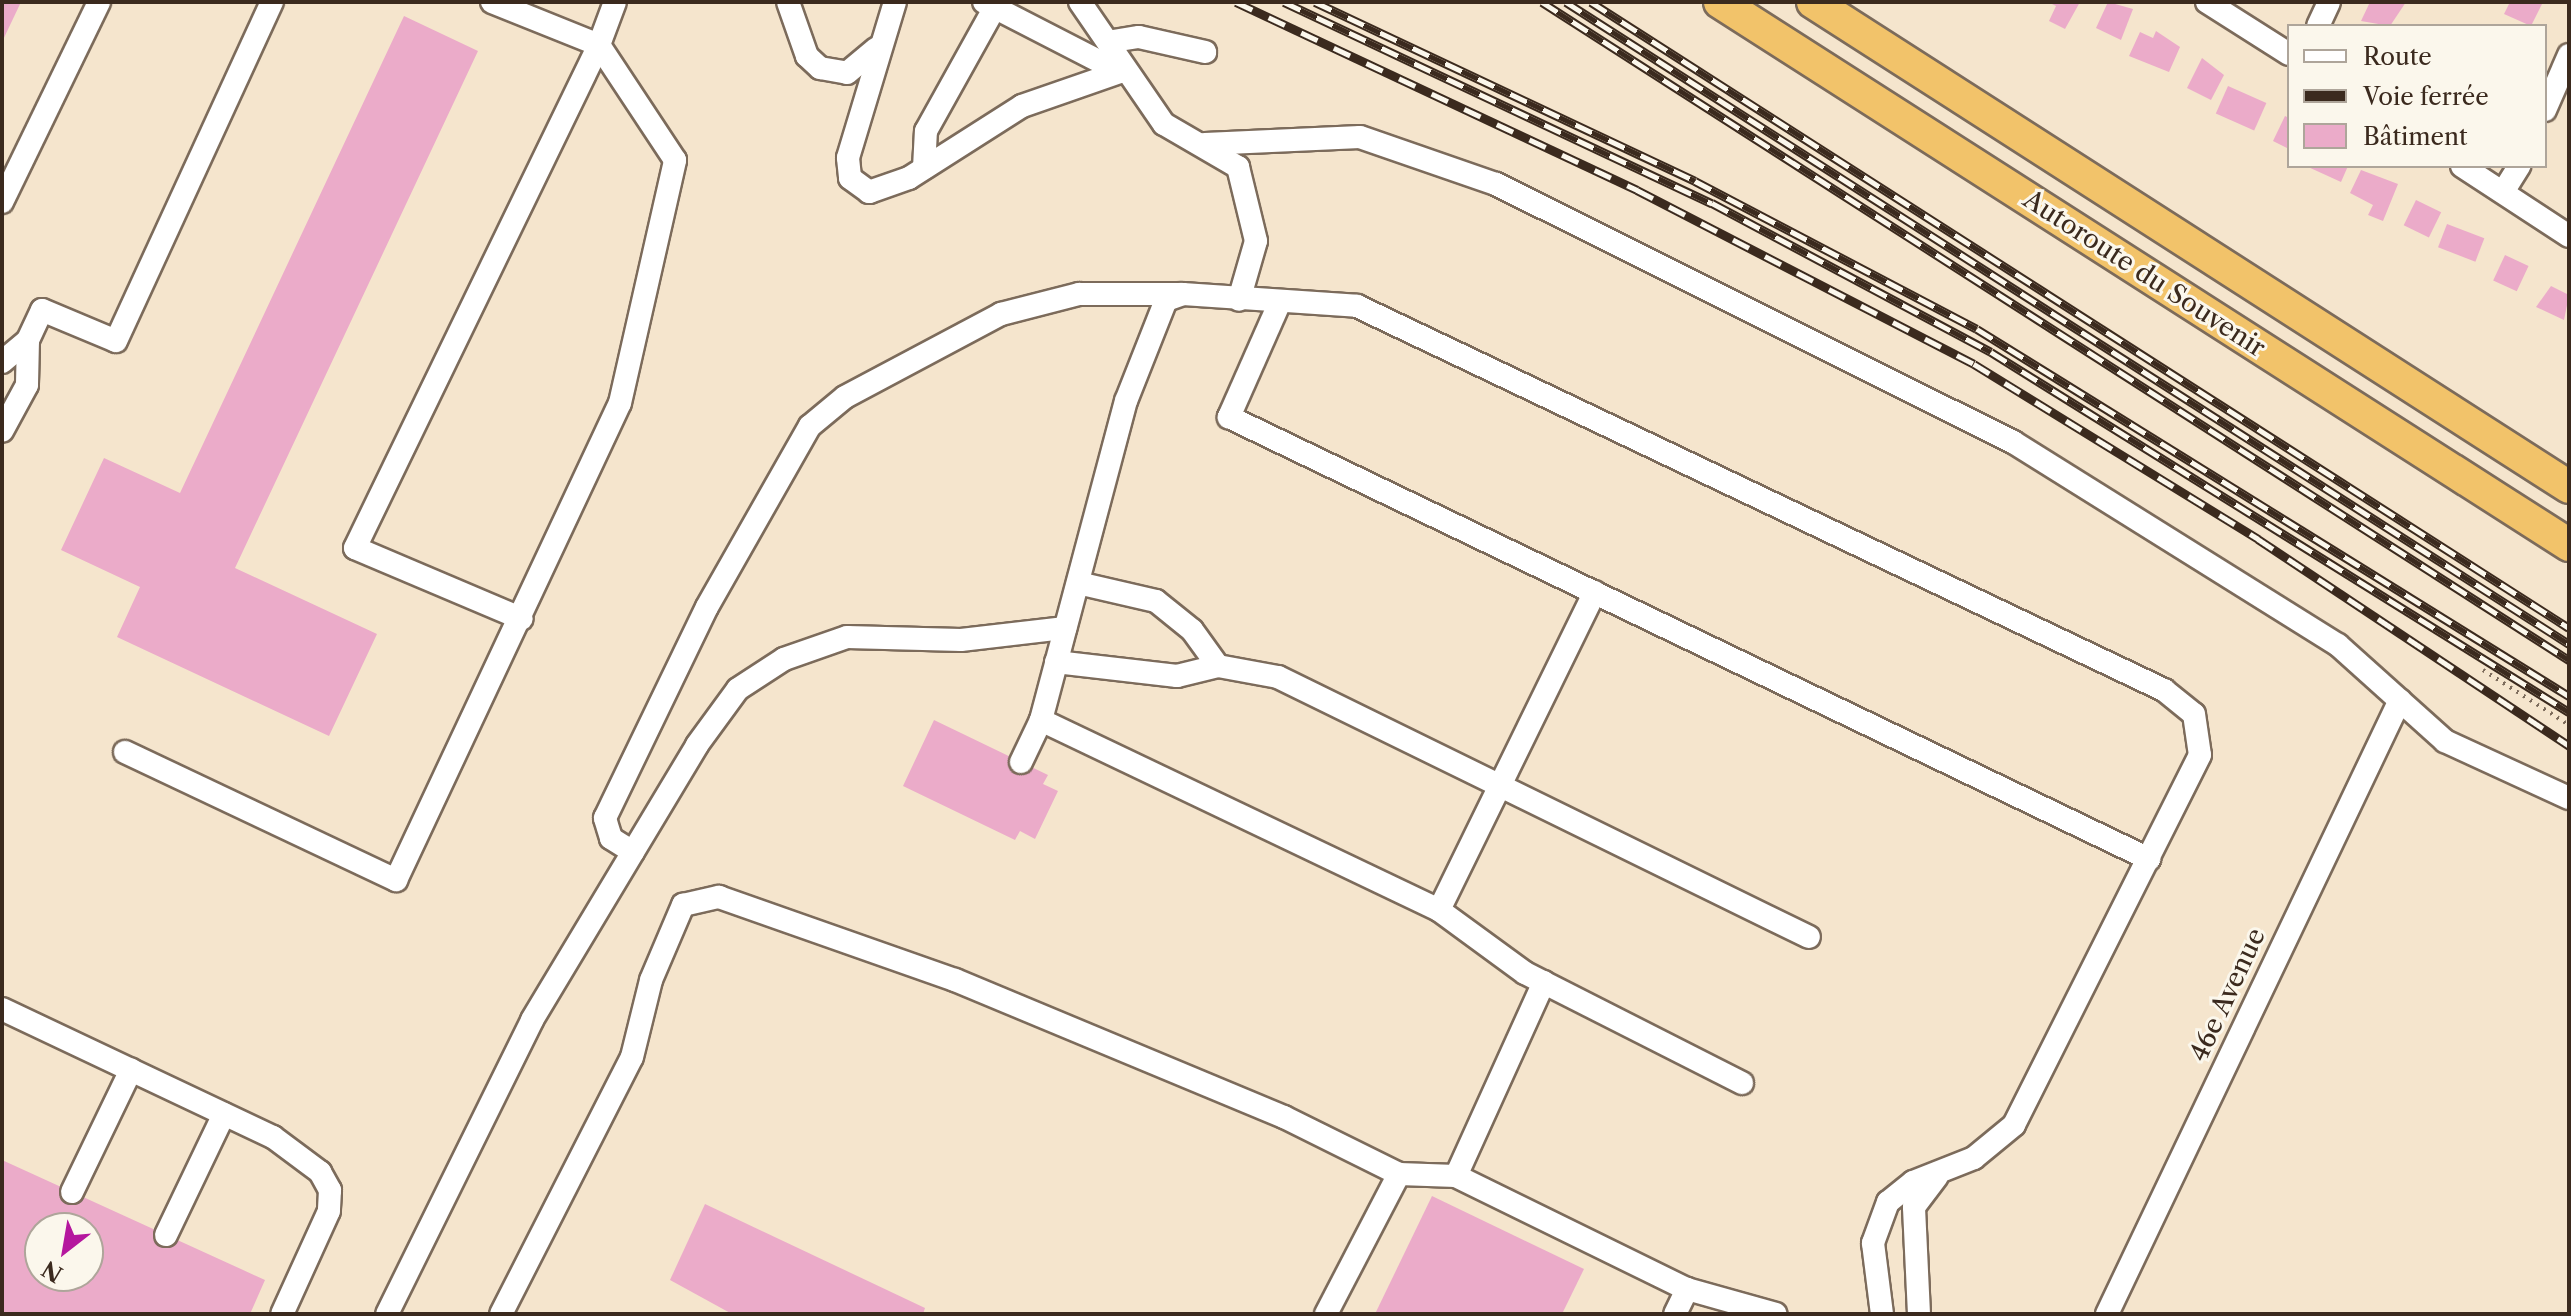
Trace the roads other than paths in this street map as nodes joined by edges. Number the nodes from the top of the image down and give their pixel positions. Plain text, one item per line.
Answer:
1 (99, 2) edge
2 (272, 2) edge
3 (492, 2) edge
4 (615, 2) edge
5 (788, 2) edge
6 (895, 2) edge
7 (1080, 2) edge
8 (1720, 2) edge
9 (1813, 2) edge
10 (2207, 2) edge
11 (2329, 2) edge
12 (990, 5) edge
13 (2319, 24) edge
14 (881, 41) junction
15 (1113, 41) junction
16 (599, 45) junction
17 (1205, 52) dead end
18 (2287, 53) edge
19 (2569, 55) edge
20 (1126, 71) junction
21 (2547, 105) edge
22 (1205, 144) junction
23 (924, 168) junction
24 (2465, 168) edge
25 (2518, 168) edge
26 (2503, 192) junction
27 (2, 202) edge
28 (2569, 236) edge
29 (1124, 291) junction
30 (1183, 294) junction
31 (1239, 300) junction
32 (1279, 304) junction
33 (1149, 329) junction
34 (28, 340) junction
35 (2, 362) edge
36 (2, 431) edge
37 (2569, 487) edge
38 (2569, 545) edge
39 (1078, 583) junction
40 (1595, 592) junction
41 (522, 619) junction
42 (1065, 628) junction
43 (1056, 662) junction
44 (1218, 666) junction
45 (2400, 700) junction
46 (1041, 720) junction
47 (125, 752) dead end
48 (1021, 762) dead end
49 (1501, 784) junction
50 (2569, 798) edge
51 (633, 852) junction
52 (2149, 859) junction
53 (1439, 910) junction
54 (1809, 937) dead end
55 (1544, 982) junction
56 (2, 1009) edge
57 (131, 1070) junction
58 (1742, 1083) dead end
59 (224, 1114) junction
60 (1943, 1172) junction
61 (1399, 1174) junction
62 (1456, 1176) junction
63 (72, 1192) dead end
64 (166, 1235) dead end
65 (1687, 1289) junction
66 (282, 1314) edge
67 (387, 1314) edge
68 (501, 1314) edge
69 (1326, 1314) edge
70 (1675, 1314) edge
71 (1776, 1314) edge
72 (1882, 1314) edge
73 (1919, 1314) edge
74 (2107, 1314) edge

1 - 27 street
2 - 34 street
3 - 16 street
4 - 16 street
5 - 14 street
6 - 14 street
7 - 15 street
8 - 38 highway, Autoroute du Souvenir
9 - 37 highway, Autoroute du Souvenir
10 - 18 street
11 - 13 street
12 - 20 street
12 - 23 street
14 - 23 street
15 - 17 street
15 - 20 street
16 - 41 street
16 - 41 street
19 - 21 street
20 - 22 street
20 - 23 street
22 - 31 street
22 - 45 street
24 - 26 street
25 - 26 street
26 - 28 street
29 - 30 street
29 - 33 street
29 - 51 street
30 - 31 street
30 - 33 street
31 - 32 street
32 - 40 street
32 - 52 street
33 - 39 street
34 - 35 street
34 - 36 street
39 - 42 street
39 - 44 street
40 - 49 street
40 - 52 street
41 - 47 street
42 - 43 street
42 - 51 street
43 - 44 street
43 - 46 street
44 - 49 street
45 - 50 street
45 - 74 street, 46e Avenue
46 - 48 street
46 - 53 street
49 - 53 street
49 - 54 street
51 - 67 street
52 - 60 street
53 - 55 street
55 - 58 street
55 - 62 street
56 - 57 street
57 - 59 street
57 - 63 street
59 - 64 street
59 - 66 street
60 - 72 street
60 - 73 street
61 - 62 street
61 - 68 street
61 - 69 street
62 - 65 street
65 - 70 street
65 - 71 street

